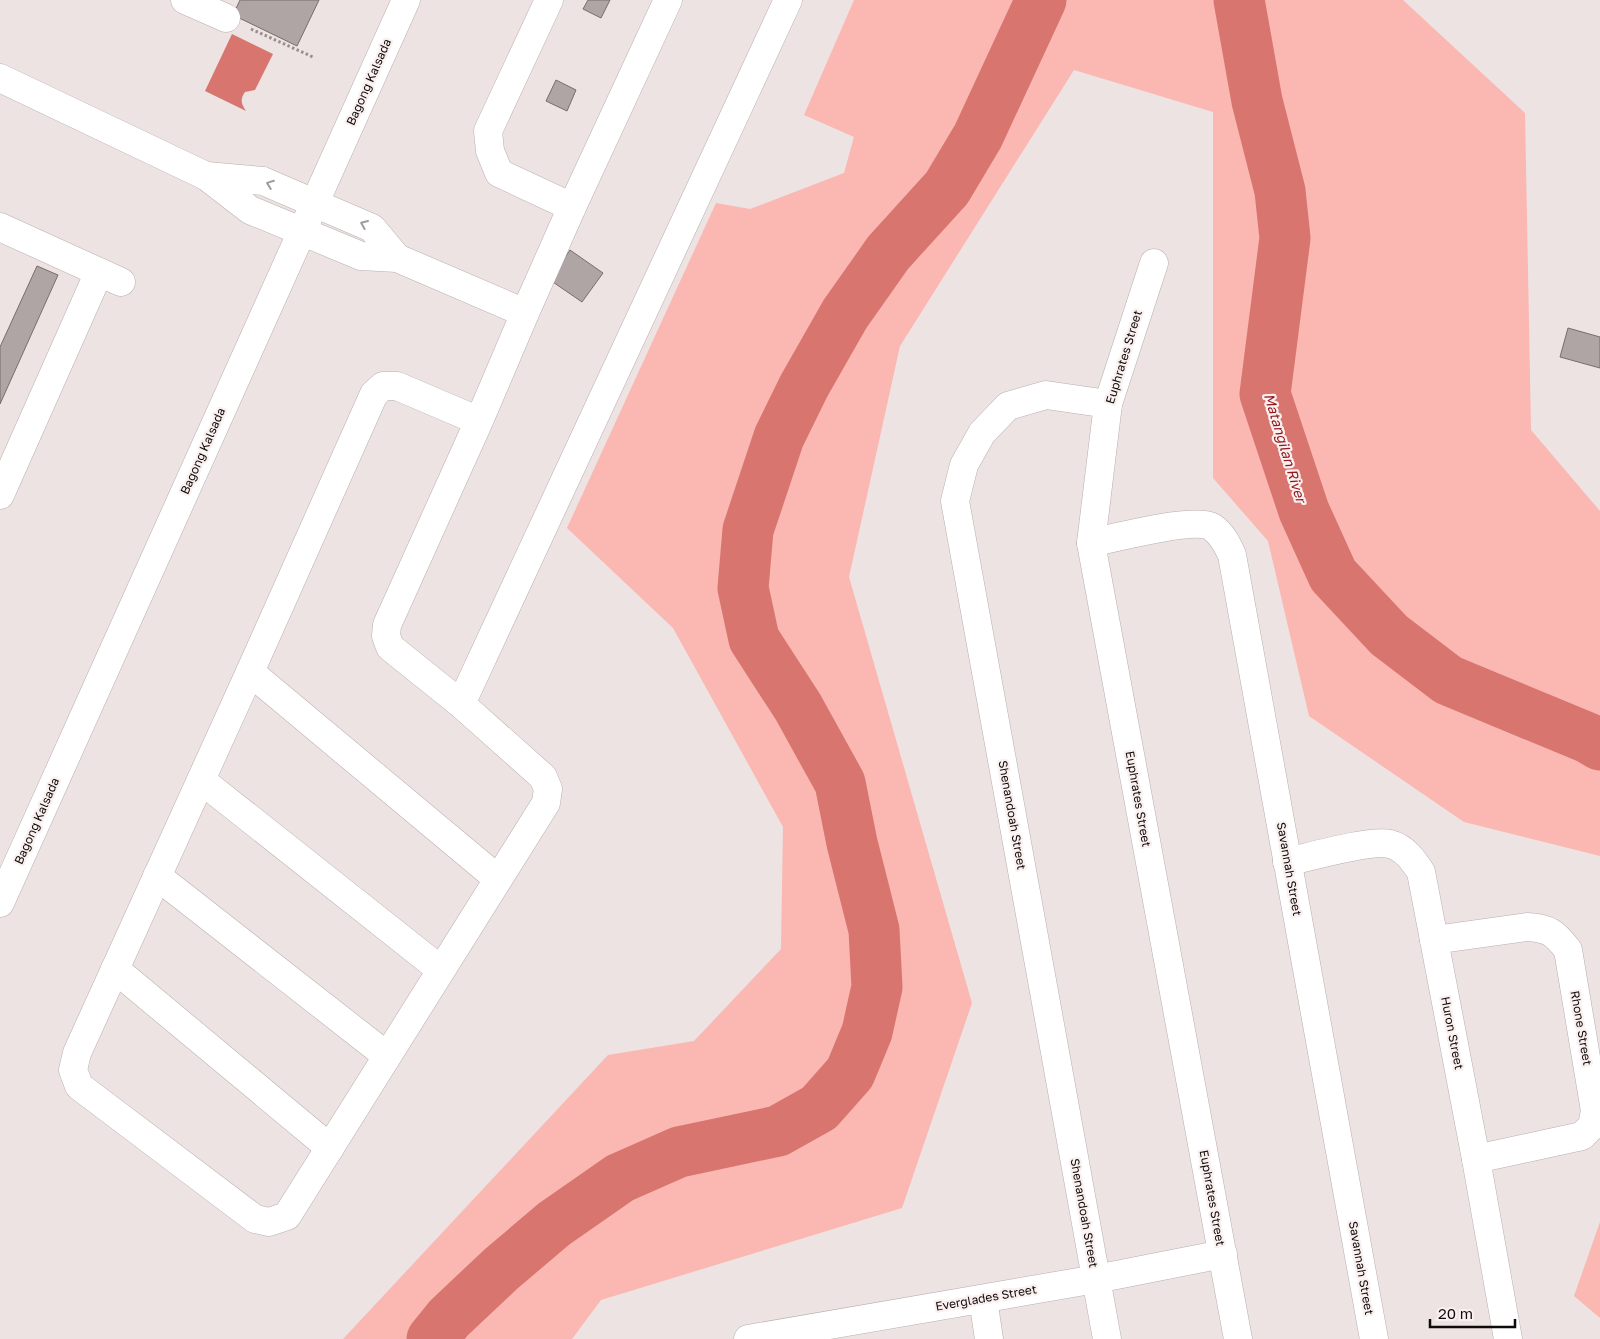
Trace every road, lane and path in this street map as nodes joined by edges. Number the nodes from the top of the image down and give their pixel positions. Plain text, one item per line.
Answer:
1 (186, 0) edge
2 (406, 0) edge
3 (549, 0) edge
4 (668, 0) edge
5 (788, 0) edge
6 (226, 18) joint
7 (313, 57) dead end
8 (0, 78) edge
9 (206, 176) junction
10 (315, 203) junction
11 (572, 207) junction
12 (0, 227) edge
13 (302, 231) junction
14 (397, 258) junction
15 (1154, 263) dead end
16 (525, 313) junction
17 (1108, 404) junction
18 (479, 422) junction
19 (0, 495) edge
20 (1091, 543) junction
21 (250, 672) junction
22 (461, 704) junction
23 (201, 780) junction
24 (1287, 862) junction
25 (157, 876) junction
26 (498, 879) junction
27 (0, 903) edge
28 (1434, 940) junction
29 (115, 969) junction
30 (441, 970) junction
31 (387, 1056) junction
32 (330, 1148) junction
33 (1476, 1159) junction
34 (1222, 1254) junction
35 (1096, 1279) junction
36 (983, 1299) junction
37 (845, 1331) edge
38 (748, 1339) edge
39 (990, 1339) edge
40 (1107, 1339) edge
41 (1238, 1339) edge
42 (1374, 1339) edge
43 (1508, 1339) edge

1 - 6 street
2 - 10 street, Bagong Kalsada
3 - 11 street
4 - 11 street
5 - 22 street
6 - 7 path
8 - 9 street
10 -> 9 street
9 - 13 street
10 - 13 street, Bagong Kalsada
14 -> 10 street
11 - 16 street
12 - 19 street
13 - 14 street
13 - 27 street, Bagong Kalsada
14 - 16 street
15 - 17 street, Euphrates Street
16 - 18 street
17 - 20 street, Euphrates Street
17 - 35 street, Shenandoah Street
18 - 21 street
18 - 22 street
20 - 24 street, Savannah Street
20 - 34 street, Euphrates Street
21 - 23 street
21 - 26 street
22 - 26 street
23 - 25 street
23 - 30 street
24 - 28 street, Huron Street
24 - 42 street, Savannah Street
25 - 29 street
25 - 31 street
26 - 30 street
28 - 33 street, Huron Street
28 - 33 street, Rhone Street
29 - 32 street
29 - 32 street
30 - 31 street
31 - 32 street
33 - 43 street, Huron Street
34 - 35 street, Everglades Street
34 - 41 street, Euphrates Street
35 - 36 street, Everglades Street
35 - 40 street, Shenandoah Street
36 - 37 street, Everglades Street
36 - 39 street
37 - 38 street, Everglades Street

